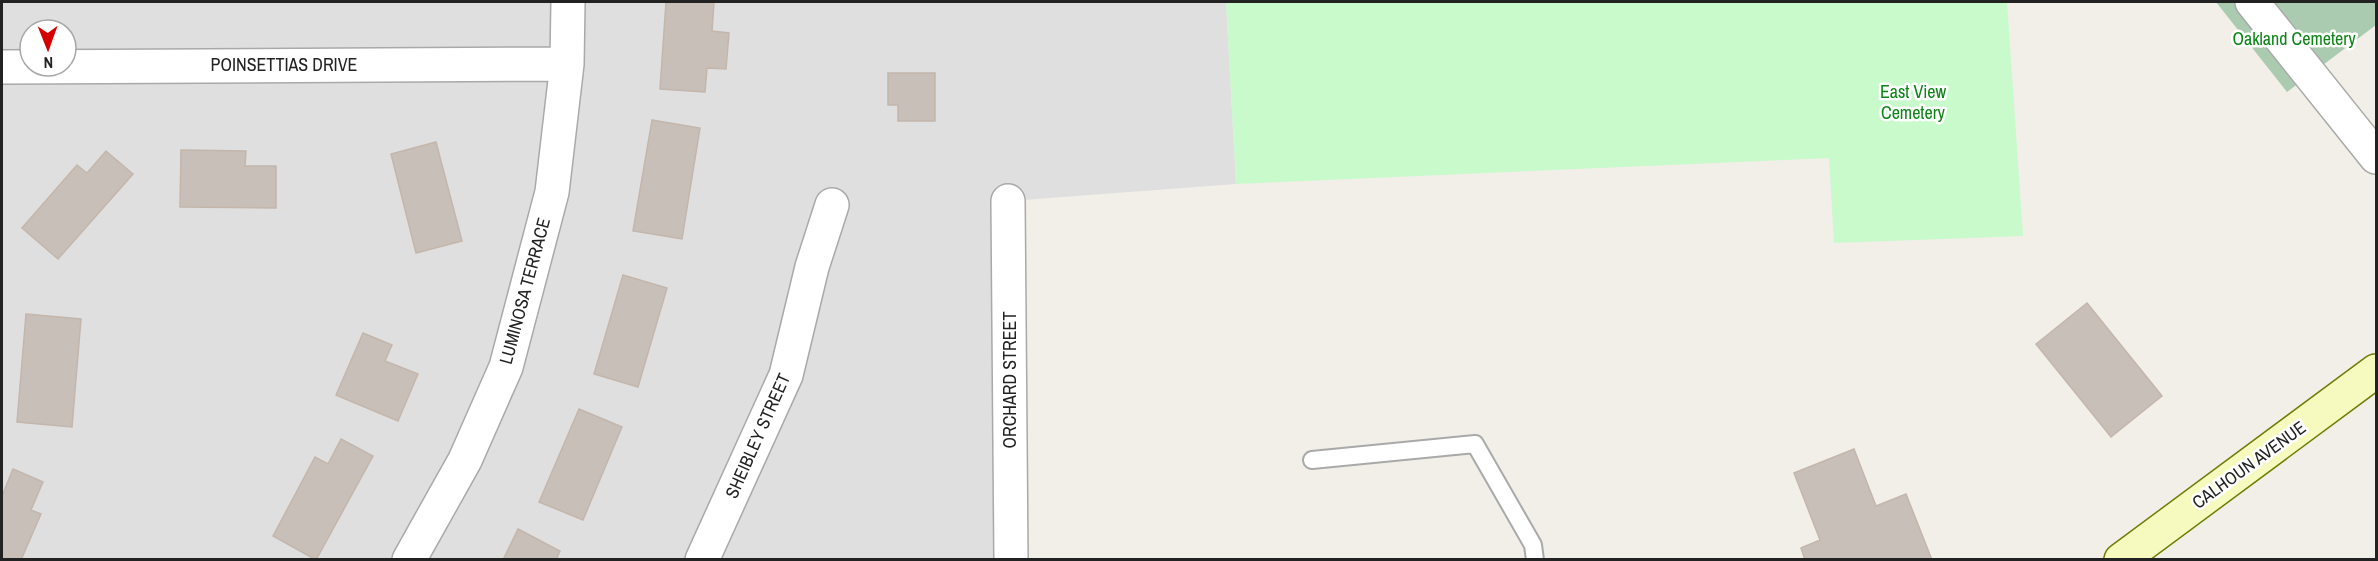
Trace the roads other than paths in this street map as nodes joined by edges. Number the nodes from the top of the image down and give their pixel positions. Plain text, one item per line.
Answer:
1 (568, 2) edge
2 (2252, 2) edge
3 (567, 64) junction
4 (2, 67) edge
5 (2376, 157) edge
6 (1008, 201) dead end
7 (832, 205) dead end
8 (2376, 371) edge
9 (1312, 459) dead end
10 (409, 560) edge
11 (702, 560) edge
12 (1011, 560) edge
13 (1535, 560) edge
14 (2121, 560) edge

1 - 3 street, LUMINOSA TERRACE
2 - 5 street
3 - 4 street, POINSETTIAS DRIVE
3 - 10 street, LUMINOSA TERRACE
6 - 12 street, ORCHARD STREET
7 - 11 street, SHEIBLEY STREET
8 - 14 street, CALHOUN AVENUE
9 - 13 lane

